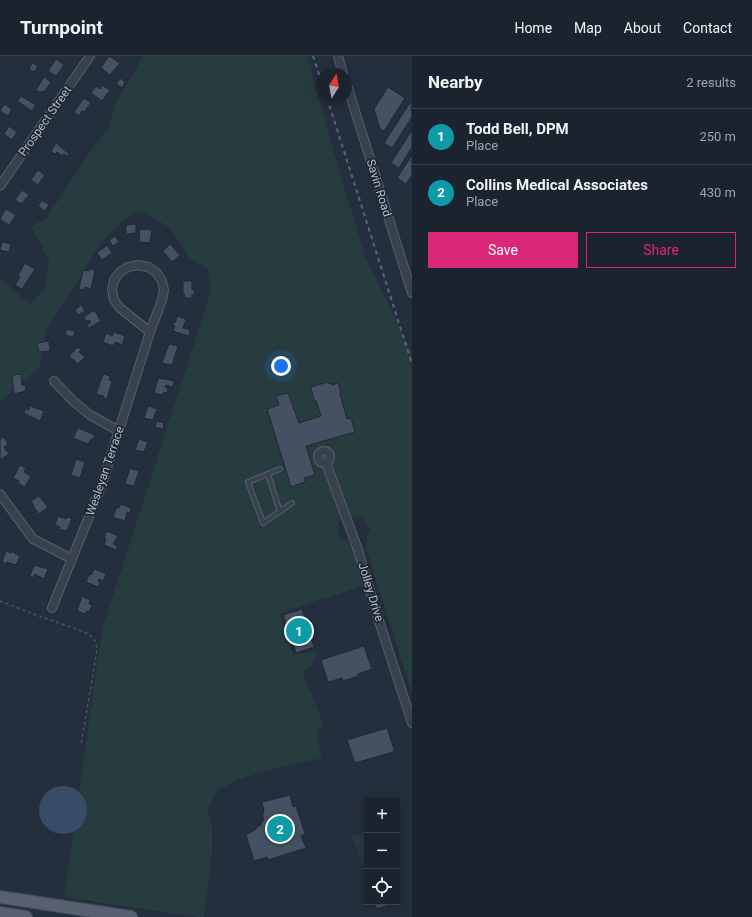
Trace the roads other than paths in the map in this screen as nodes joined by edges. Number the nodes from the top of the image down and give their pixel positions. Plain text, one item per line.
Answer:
1 (90, 56) edge
2 (338, 56) edge
3 (341, 68) edge
4 (352, 101) edge
5 (0, 186) edge
6 (412, 293) edge
7 (150, 332) junction
8 (54, 380) dead end
9 (119, 431) junction
10 (326, 463) dead end
11 (280, 469) dead end
12 (268, 474) junction
13 (0, 494) edge
14 (292, 503) dead end
15 (280, 512) junction
16 (72, 559) junction
17 (52, 608) dead end
18 (412, 722) edge
19 (0, 897) edge
20 (0, 913) edge
21 (26, 917) edge
22 (131, 917) edge

1 - 5 street, Prospect Street
2 - 3 street
4 - 6 street, Savin Road
7 - 7 street, Wesleyan Terrace
7 - 9 street, Wesleyan Terrace
8 - 9 street
9 - 16 street, Wesleyan Terrace
10 - 18 street, Jolley Drive
11 - 12 lane
12 - 15 lane
12 - 15 lane
13 - 16 street
14 - 15 lane
16 - 17 street, Wesleyan Terrace
19 - 22 main road
20 - 21 main road

